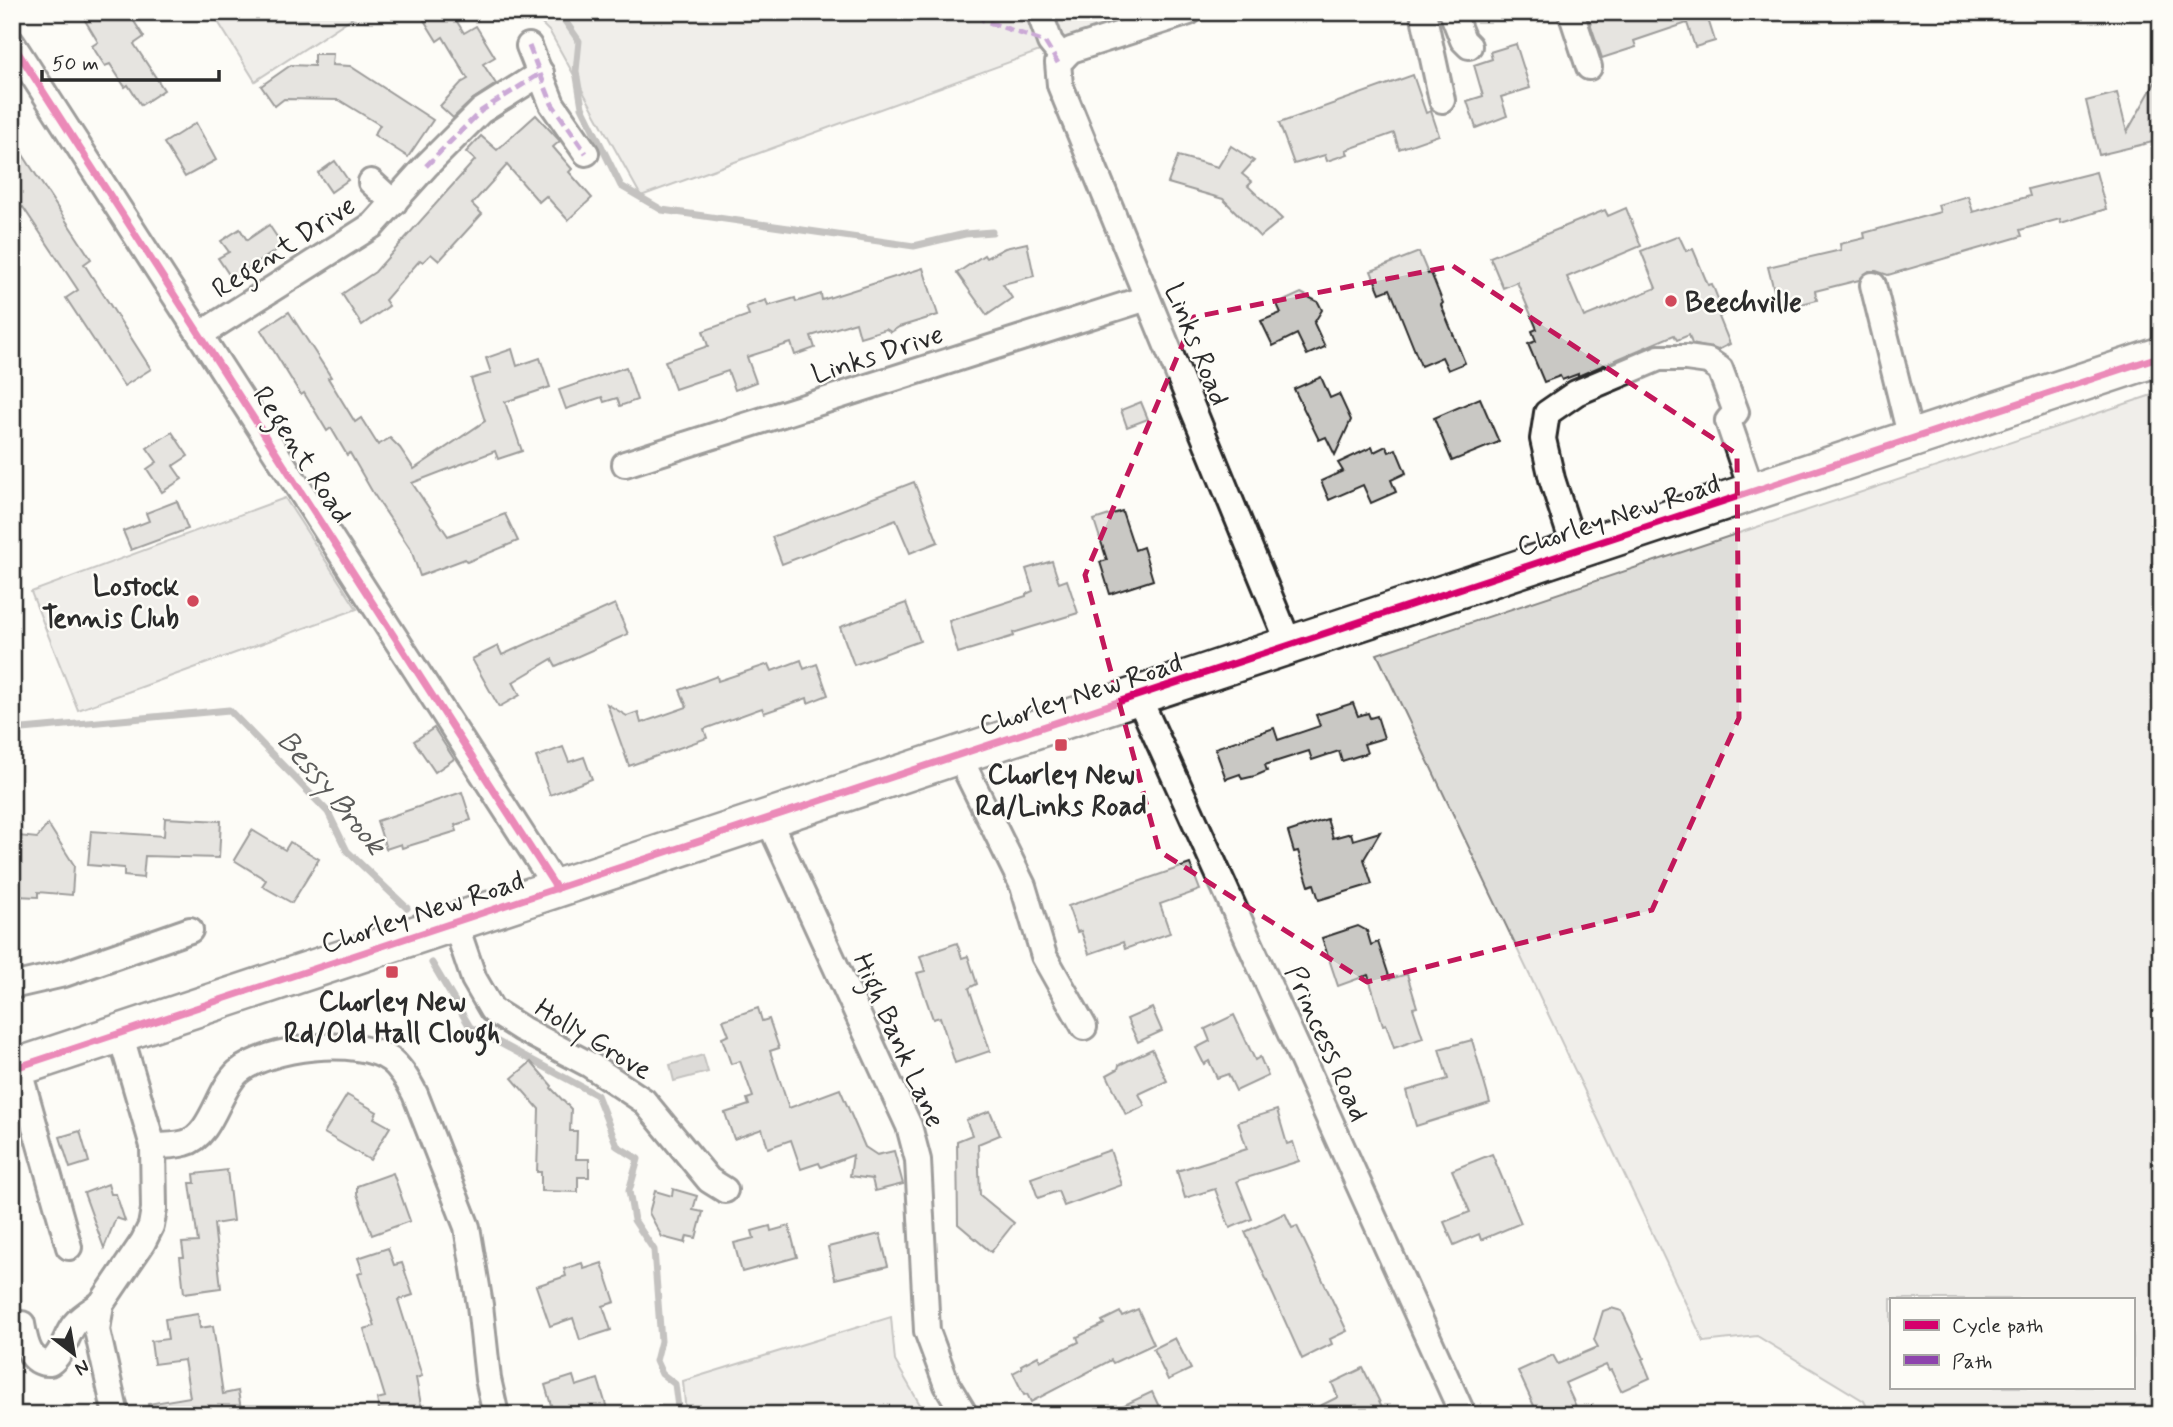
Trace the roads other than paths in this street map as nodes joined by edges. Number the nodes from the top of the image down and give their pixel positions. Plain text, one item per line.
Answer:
1 (1045, 12) edge
2 (1189, 12) edge
3 (1423, 12) edge
4 (1452, 12) edge
5 (1571, 12) edge
6 (12, 43) edge
7 (529, 46) dead end
8 (1469, 46) dead end
9 (1060, 60) junction
10 (1589, 67) dead end
11 (541, 73) junction
12 (1442, 100) dead end
13 (586, 153) dead end
14 (371, 182) dead end
15 (394, 203) junction
16 (1872, 285) dead end
17 (1147, 298) junction
18 (1892, 303) dead end
19 (201, 334) junction
20 (2161, 356) edge
21 (1919, 436) junction
22 (625, 464) dead end
23 (1752, 491) junction
24 (1575, 550) junction
25 (1290, 646) junction
26 (1138, 696) junction
27 (959, 756) junction
28 (768, 819) junction
29 (557, 889) junction
30 (455, 923) junction
31 (190, 930) dead end
32 (12, 986) edge
33 (1084, 1027) dead end
34 (120, 1033) junction
35 (15, 1068) edge
36 (153, 1146) junction
37 (730, 1192) dead end
38 (69, 1247) dead end
39 (101, 1304) junction
40 (22, 1324) dead end
41 (116, 1415) edge
42 (496, 1415) edge
43 (965, 1415) edge
44 (1463, 1415) edge

1 - 9 street, Links Road
2 - 9 street
3 - 12 street
4 - 8 street
5 - 10 street
6 - 19 street, Regent Road
7 - 11 street
9 - 17 street, Links Road
11 - 13 street
11 - 15 street, Regent Drive
14 - 15 street, Regent Drive
15 - 19 street, Regent Drive
16 - 21 street
17 - 22 street, Links Drive
17 - 25 street, Links Road
18 - 21 street
19 - 29 street, Regent Road
20 - 21 highway, Chorley New Road
21 - 23 highway, Chorley New Road
23 - 24 highway, Chorley New Road
23 - 24 street
24 - 25 highway, Chorley New Road
25 - 26 highway, Chorley New Road
26 - 27 highway, Chorley New Road
26 - 44 street, Princess Road
27 - 28 highway, Chorley New Road
27 - 33 street
28 - 29 highway, Chorley New Road
28 - 43 street, High Bank Lane
29 - 30 highway, Chorley New Road
30 - 34 highway, Chorley New Road
30 - 37 street, Holly Grove
31 - 32 street
34 - 35 highway, Chorley New Road
34 - 36 street
35 - 38 street
36 - 39 street
36 - 42 street
39 - 40 street
39 - 41 street

